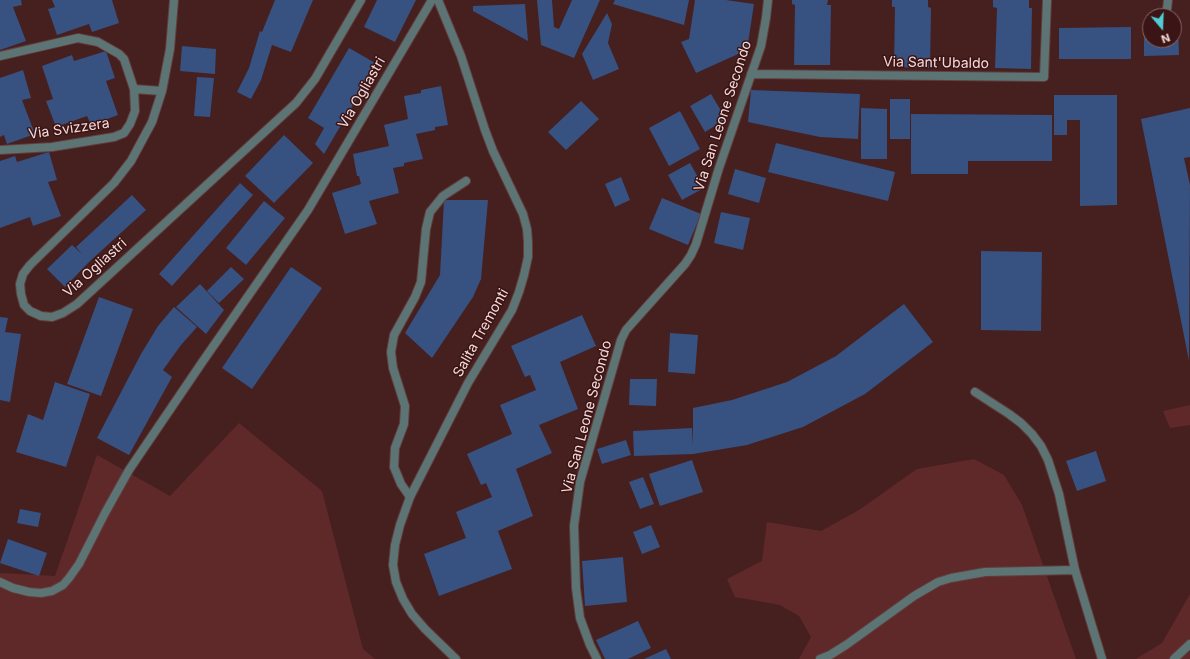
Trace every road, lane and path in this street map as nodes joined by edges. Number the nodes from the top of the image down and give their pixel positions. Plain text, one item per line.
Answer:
1 (174, 0) edge
2 (361, 0) edge
3 (432, 0) edge
4 (438, 0) edge
5 (768, 0) edge
6 (1047, 0) edge
7 (0, 56) edge
8 (751, 74) junction
9 (134, 89) junction
10 (162, 90) junction
11 (0, 150) edge
12 (466, 181) dead end
13 (975, 392) dead end
14 (410, 497) junction
15 (1075, 570) junction
16 (0, 582) edge
17 (1190, 644) edge
18 (456, 659) edge
19 (597, 659) edge
20 (820, 659) edge
21 (1102, 659) edge
22 (1174, 659) edge

1 - 10 street, Via Ogliastri
2 - 10 street, Via Ogliastri
3 - 16 street, Via Ogliastri
4 - 14 street, Salita Tremonti
5 - 8 street, Via San Leone Secondo
6 - 8 street, Via Sant'Ubaldo
7 - 9 street, Via Svizzera
8 - 19 street, Via San Leone Secondo
9 - 10 street
9 - 11 street, Via Svizzera
12 - 14 street
13 - 15 street
14 - 18 street, Salita Tremonti
15 - 20 street
15 - 21 street
17 - 22 street

